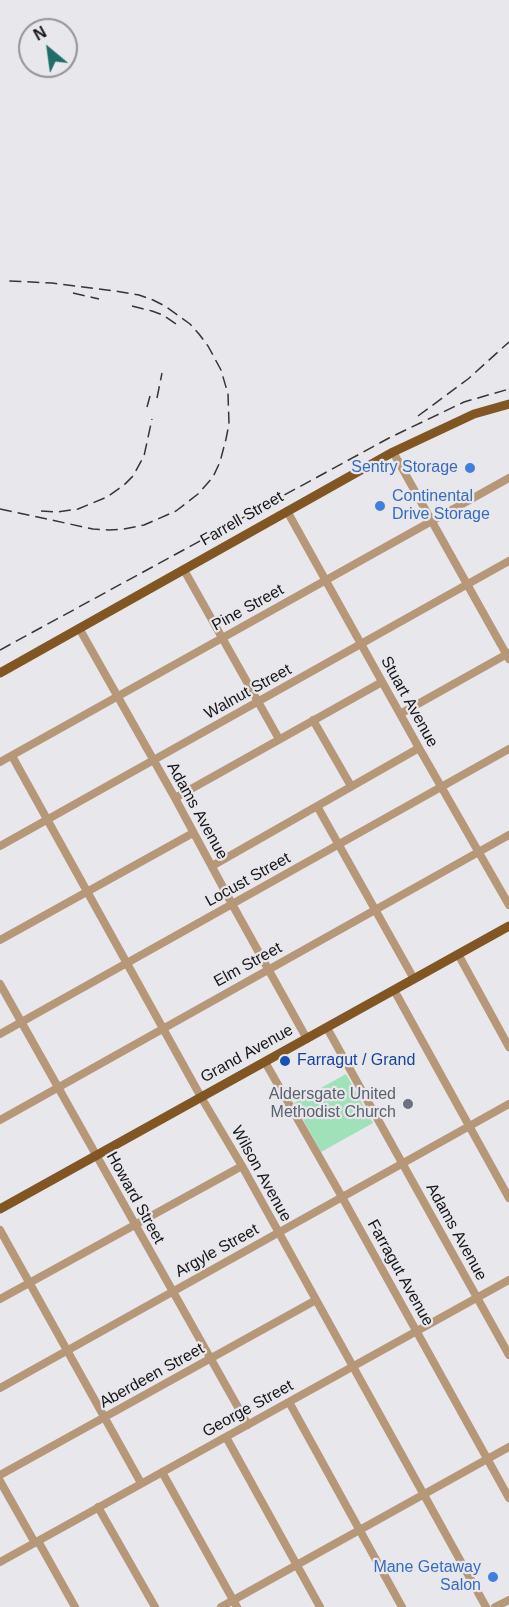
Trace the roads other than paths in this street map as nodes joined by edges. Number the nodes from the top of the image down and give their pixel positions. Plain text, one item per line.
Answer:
1 (507, 407) edge
2 (393, 452) junction
3 (509, 478) edge
4 (287, 511) junction
5 (431, 521) junction
6 (509, 561) edge
7 (184, 570) junction
8 (325, 580) junction
9 (467, 585) junction
10 (80, 628) junction
11 (222, 638) junction
12 (361, 644) junction
13 (508, 656) edge
14 (0, 673) edge
15 (382, 682) junction
16 (118, 696) junction
17 (258, 701) junction
18 (400, 714) junction
19 (313, 720) junction
20 (279, 739) junction
21 (419, 748) junction
22 (509, 749) edge
23 (12, 756) junction
24 (153, 760) junction
25 (0, 762) edge
26 (351, 786) junction
27 (441, 787) junction
28 (175, 798) junction
29 (317, 806) junction
30 (47, 820) junction
31 (193, 833) junction
32 (509, 835) edge
33 (338, 844) junction
34 (0, 846) edge
35 (478, 852) junction
36 (212, 866) junction
37 (86, 891) junction
38 (232, 904) junction
39 (509, 905) edge
40 (375, 910) junction
41 (509, 926) edge
42 (0, 940) edge
43 (458, 954) junction
44 (127, 963) junction
45 (268, 969) junction
46 (414, 979) junction
47 (0, 984) edge
48 (394, 990) junction
49 (21, 1022) junction
50 (163, 1028) junction
51 (327, 1028) junction
52 (0, 1034) edge
53 (307, 1039) junction
54 (509, 1047) edge
55 (265, 1062) junction
56 (57, 1088) junction
57 (201, 1097) junction
58 (509, 1104) edge
59 (0, 1120) edge
60 (469, 1125) junction
61 (96, 1156) junction
62 (403, 1163) junction
63 (242, 1166) junction
64 (342, 1197) junction
65 (509, 1198) edge
66 (0, 1209) edge
67 (135, 1224) junction
68 (0, 1230) edge
69 (278, 1233) junction
70 (509, 1280) edge
71 (30, 1282) junction
72 (172, 1291) junction
73 (477, 1298) junction
74 (0, 1299) edge
75 (316, 1300) junction
76 (416, 1331) junction
77 (67, 1350) junction
78 (509, 1355) edge
79 (210, 1359) junction
80 (353, 1366) junction
81 (0, 1388) edge
82 (289, 1402) junction
83 (104, 1418) junction
84 (248, 1425) junction
85 (226, 1437) junction
86 (509, 1447) edge
87 (487, 1459) junction
88 (162, 1472) junction
89 (0, 1475) edge
90 (0, 1481) edge
91 (141, 1484) junction
92 (424, 1494) junction
93 (509, 1498) edge
94 (98, 1507) junction
95 (361, 1529) junction
96 (36, 1542) junction
97 (0, 1562) edge
98 (296, 1565) junction
99 (509, 1600) edge
100 (236, 1603) edge
101 (75, 1607) edge
102 (155, 1607) edge
103 (220, 1607) edge
104 (320, 1607) edge
105 (402, 1607) edge
106 (486, 1607) edge
107 (495, 1607) edge

1 - 2 main road, Farrell Street
2 - 4 main road, Farrell Street
2 - 5 street
3 - 5 street, Pine Street
4 - 7 main road, Farrell Street
4 - 8 street, Stuart Avenue
5 - 8 street, Pine Street
5 - 9 street
6 - 9 street, Walnut Street
7 - 10 main road, Farrell Street
7 - 11 street
8 - 11 street, Pine Street
8 - 12 street, Stuart Avenue
9 - 12 street, Walnut Street
9 - 13 street
10 - 14 main road, Farrell Street
10 - 16 street, Adams Avenue
11 - 16 street, Pine Street
11 - 17 street
12 - 15 street, Stuart Avenue
12 - 17 street, Walnut Street
13 - 18 street
15 - 18 street, Stuart Avenue
15 - 19 street
16 - 23 street, Pine Street
16 - 24 street, Adams Avenue
17 - 20 street
17 - 24 street, Walnut Street
18 - 21 street, Stuart Avenue
19 - 20 street
19 - 26 street
20 - 28 street
21 - 26 street
21 - 27 street, Stuart Avenue
22 - 27 street, Locust Street
23 - 25 street, Pine Street
23 - 30 street, Wilson Avenue
24 - 28 street, Adams Avenue
24 - 30 street, Walnut Street
26 - 29 street
27 - 33 street, Locust Street
27 - 35 street, Stuart Avenue
28 - 31 street, Adams Avenue
29 - 33 street
29 - 36 street
30 - 34 street, Walnut Street
30 - 37 street, Wilson Avenue
31 - 36 street, Adams Avenue
31 - 37 street
32 - 35 street, Elm Street
33 - 38 street, Locust Street
33 - 40 street
35 - 39 street, Stuart Avenue
35 - 40 street, Elm Street
36 - 38 street, Adams Avenue
37 - 42 street
37 - 44 street, Wilson Avenue
38 - 44 street, Locust Street
38 - 45 street, Adams Avenue
40 - 45 street, Elm Street
40 - 46 street
41 - 43 main road, Grand Avenue
43 - 46 main road, Grand Avenue
43 - 54 street
44 - 49 street, Locust Street
44 - 50 street, Wilson Avenue
45 - 50 street, Elm Street
45 - 53 street, Adams Avenue
46 - 48 main road, Grand Avenue
47 - 49 street, Howard Street
48 - 51 main road, Grand Avenue
48 - 60 street
49 - 52 street, Locust Street
49 - 56 street, Howard Street
50 - 56 street, Elm Street
50 - 57 street, Wilson Avenue
51 - 53 main road, Grand Avenue
51 - 62 street, Adams Avenue
53 - 55 main road, Grand Avenue
55 - 57 main road, Grand Avenue
55 - 64 street, Farragut Avenue
56 - 59 street, Elm Street
56 - 61 street, Howard Street
57 - 61 main road, Grand Avenue
57 - 63 street, Wilson Avenue
58 - 60 street, Argyle Street
60 - 62 street, Argyle Street
60 - 65 street
61 - 66 main road, Grand Avenue
61 - 67 street, Howard Street
62 - 64 street, Argyle Street
62 - 73 street, Adams Avenue
63 - 67 street
63 - 69 street, Wilson Avenue
64 - 69 street, Argyle Street
64 - 76 street, Farragut Avenue
67 - 71 street
67 - 72 street, Howard Street
68 - 71 street
69 - 72 street, Argyle Street
69 - 75 street, Wilson Avenue
70 - 73 street, George Street
71 - 74 street
71 - 77 street
72 - 77 street, Argyle Street
72 - 79 street, Howard Street
73 - 76 street, George Street
73 - 78 street, Adams Avenue
75 - 79 street, Aberdeen Street
75 - 80 street, Wilson Avenue
76 - 80 street, George Street
76 - 87 street, Farragut Avenue
77 - 81 street, Argyle Street
77 - 83 street
79 - 83 street, Aberdeen Street
79 - 84 street, Howard Street
80 - 82 street, George Street
80 - 92 street, Wilson Avenue
82 - 84 street, George Street
82 - 95 street
83 - 89 street, Aberdeen Street
83 - 91 street
84 - 85 street, George Street
85 - 88 street, George Street
85 - 98 street
86 - 87 street
87 - 92 street
87 - 93 street, Farragut Avenue
88 - 91 street, George Street
88 - 100 street
90 - 96 street
91 - 94 street, George Street
92 - 95 street
92 - 106 street, Wilson Avenue
94 - 96 street, George Street
94 - 102 street
95 - 98 street
95 - 105 street
96 - 97 street, George Street
96 - 101 street
98 - 100 street
98 - 104 street
99 - 107 street
100 - 103 street

